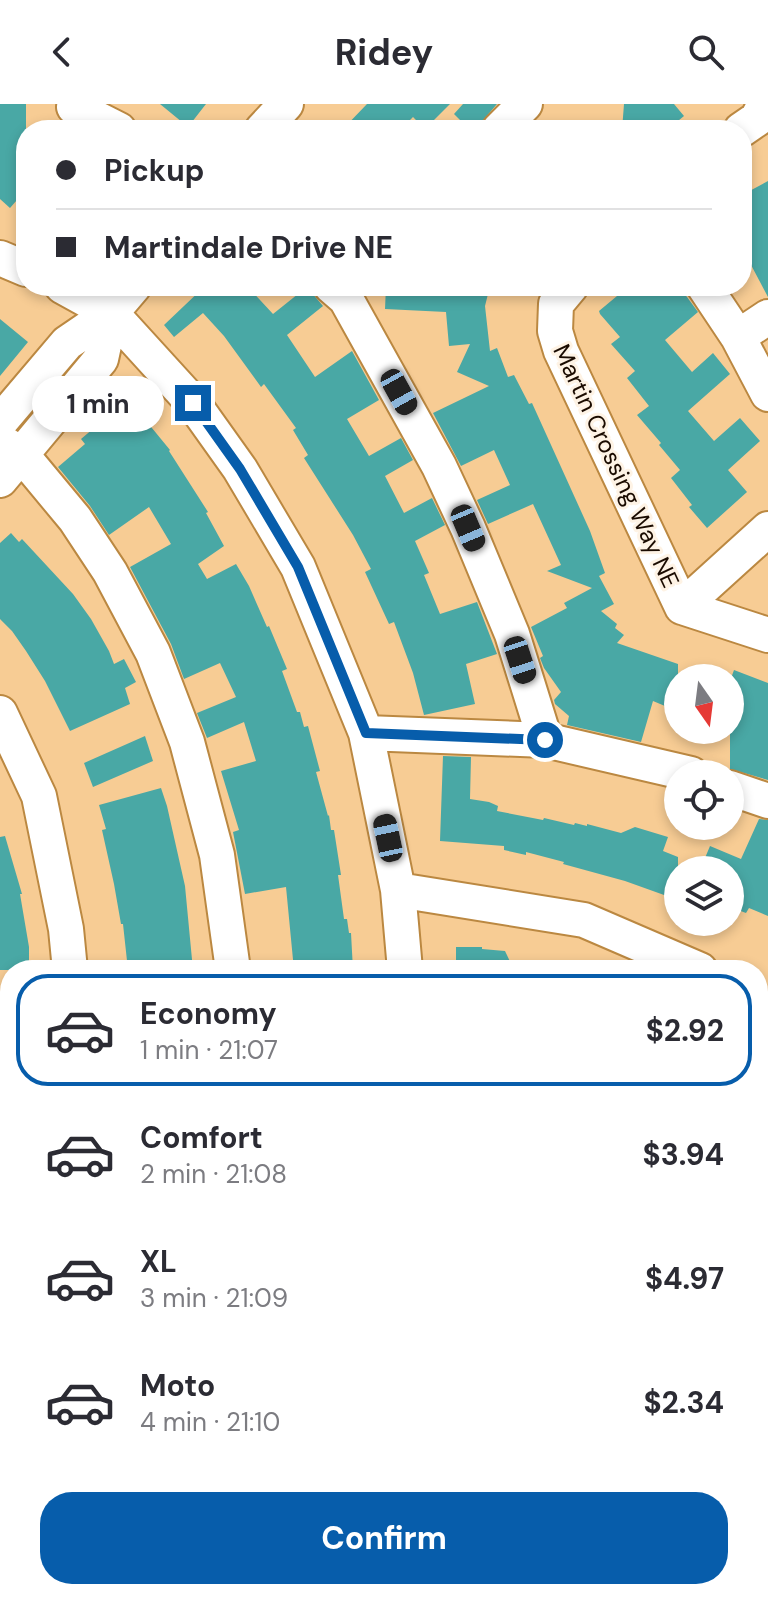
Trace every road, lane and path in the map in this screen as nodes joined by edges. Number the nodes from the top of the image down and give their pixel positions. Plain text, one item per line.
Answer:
1 (286, 104) edge
2 (525, 104) edge
3 (765, 104) edge
4 (73, 105) edge
5 (101, 120) edge
6 (271, 120) edge
7 (509, 120) edge
8 (752, 122) edge
9 (80, 296) edge
10 (125, 296) edge
11 (348, 296) edge
12 (563, 296) edge
13 (711, 296) edge
14 (111, 313) junction
15 (768, 317) edge
16 (738, 337) junction
17 (768, 394) edge
18 (0, 422) edge
19 (7, 459) edge
20 (768, 529) edge
21 (682, 607) junction
22 (768, 635) edge
23 (0, 713) edge
24 (366, 733) junction
25 (545, 740) junction
26 (664, 768) edge
27 (744, 793) edge
28 (768, 801) edge
29 (398, 890) junction
30 (69, 960) edge
31 (232, 960) edge
32 (404, 960) edge
33 (677, 960) edge

1 - 6 street
2 - 7 street
3 - 8 street
4 - 5 street
9 - 14 street
10 - 14 street
11 - 25 street
12 - 21 street, Martin Crossing Way NE
13 - 16 street
14 - 18 street
14 - 19 street
14 - 24 street
15 - 16 street
16 - 17 street
19 - 31 street
20 - 21 street
21 - 22 street, Martin Crossing Way NE
23 - 30 street
24 - 25 street
24 - 29 street
25 - 26 street
27 - 28 street
29 - 32 street
29 - 33 street

